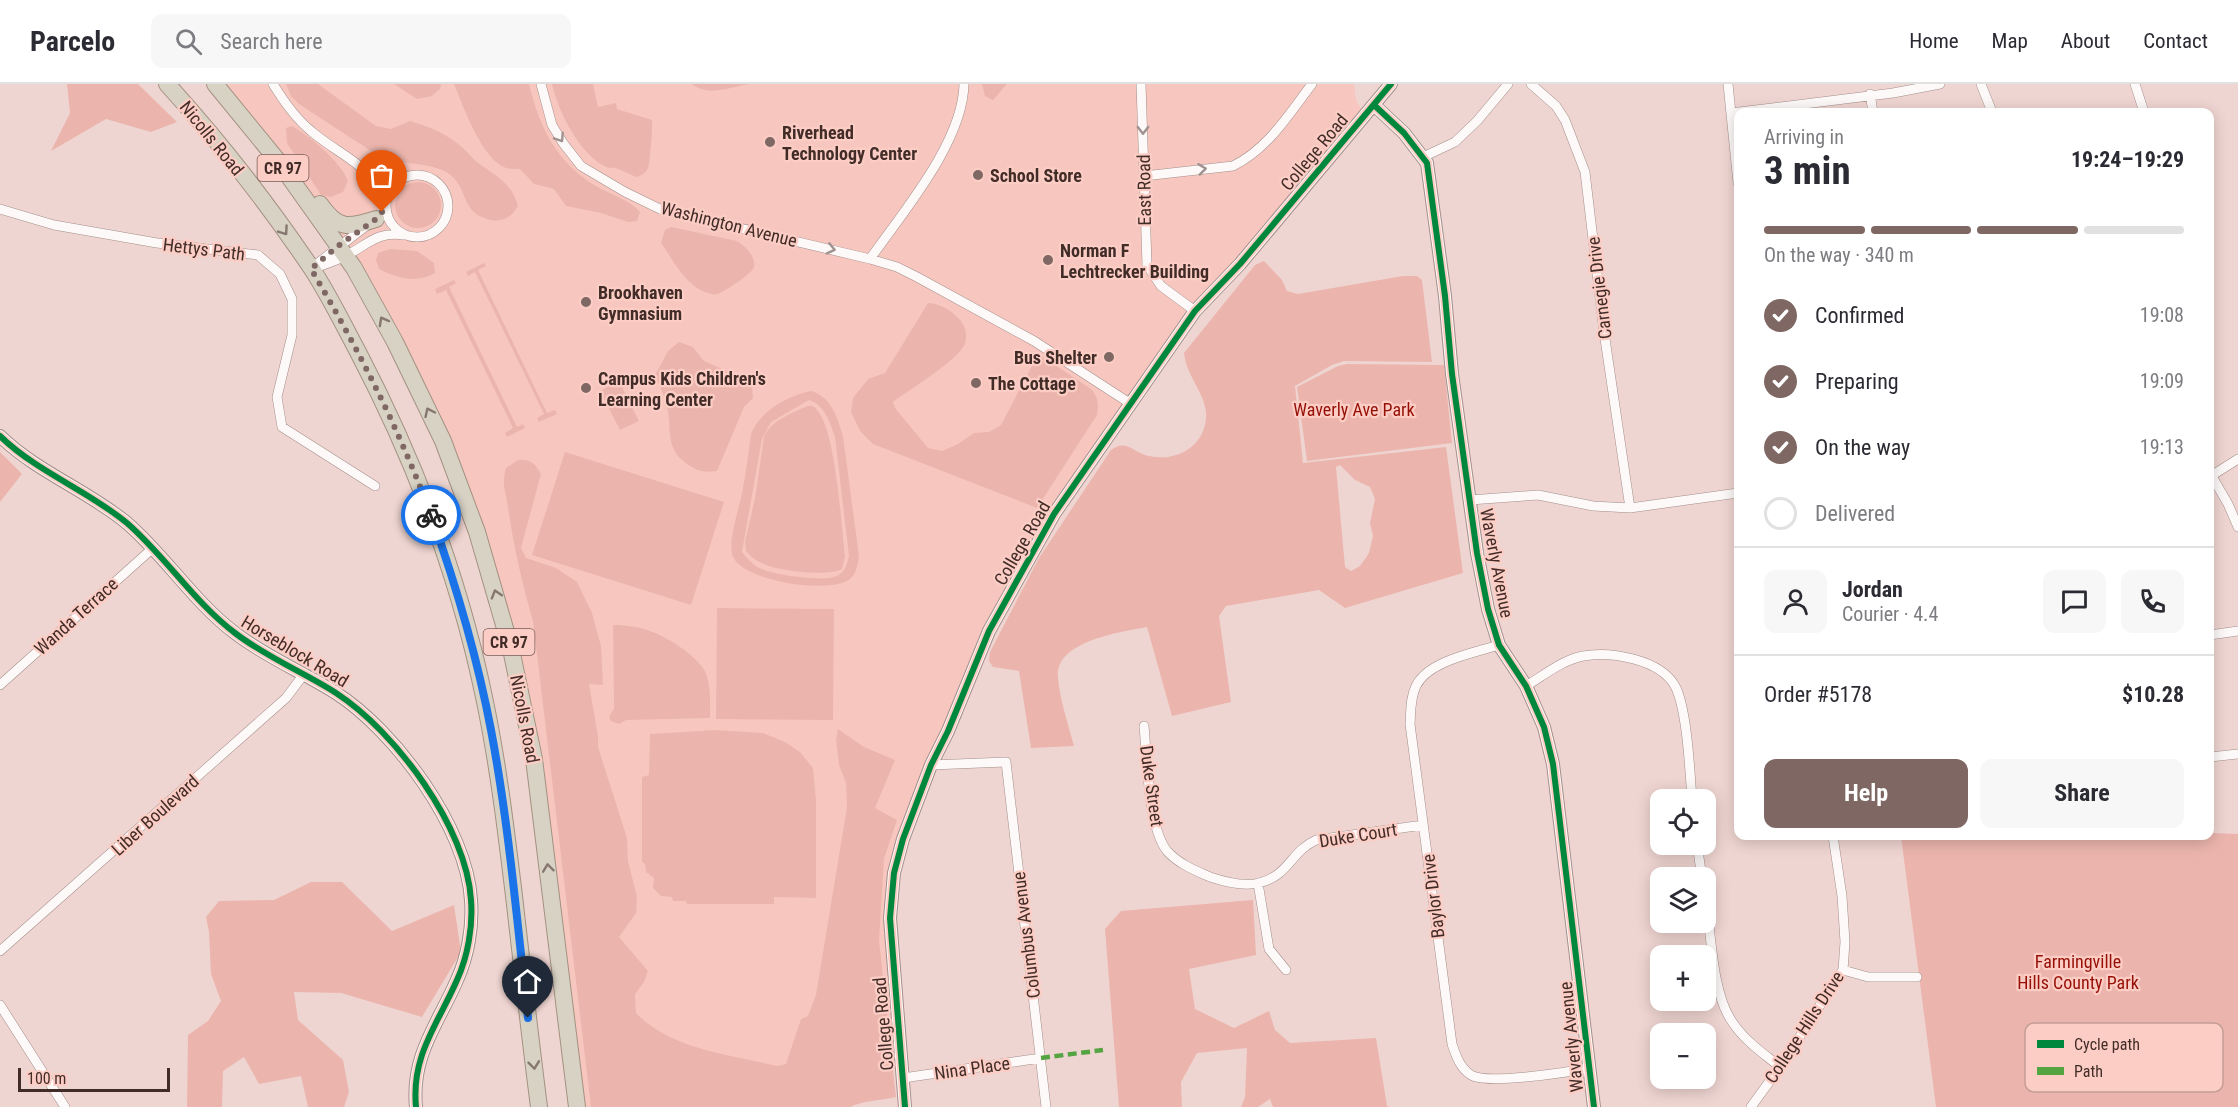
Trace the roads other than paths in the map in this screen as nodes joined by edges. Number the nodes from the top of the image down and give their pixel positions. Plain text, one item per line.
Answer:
1 (167, 84) edge
2 (273, 84) edge
3 (541, 84) edge
4 (964, 84) edge
5 (1142, 84) edge
6 (1312, 84) edge
7 (1391, 84) edge
8 (1508, 84) edge
9 (1531, 84) edge
10 (1728, 84) edge
11 (1940, 84) edge
12 (1982, 84) edge
13 (2134, 84) edge
14 (219, 89) edge
15 (1870, 94) junction
16 (1374, 105) junction
17 (1768, 108) edge
18 (1872, 108) edge
19 (1991, 108) edge
20 (2143, 108) edge
21 (1731, 113) junction
22 (1734, 113) edge
23 (1734, 143) edge
24 (1423, 157) junction
25 (365, 168) junction
26 (406, 176) junction
27 (1143, 176) junction
28 (386, 201) junction
29 (0, 209) edge
30 (376, 219) junction
31 (405, 235) junction
32 (342, 251) junction
33 (870, 259) junction
34 (311, 269) junction
35 (1195, 311) junction
36 (1131, 404) junction
37 (0, 436) edge
38 (2238, 459) edge
39 (2214, 472) edge
40 (2214, 481) edge
41 (375, 486) dead end
42 (1734, 494) edge
43 (1470, 500) junction
44 (1630, 508) junction
45 (2238, 527) edge
46 (153, 548) junction
47 (2238, 631) edge
48 (2214, 634) edge
49 (1499, 645) junction
50 (304, 674) junction
51 (0, 685) edge
52 (1526, 686) junction
53 (1143, 726) dead end
54 (2238, 754) edge
55 (2214, 757) edge
56 (931, 765) junction
57 (1691, 789) edge
58 (1423, 825) junction
59 (1834, 840) edge
60 (1258, 883) junction
61 (1711, 933) edge
62 (0, 951) edge
63 (1286, 970) dead end
64 (1843, 970) junction
65 (1917, 977) dead end
66 (0, 1005) edge
67 (1041, 1058) junction
68 (1780, 1067) junction
69 (1590, 1068) junction
70 (903, 1078) junction
71 (65, 1107) edge
72 (416, 1107) edge
73 (539, 1107) edge
74 (577, 1107) edge
75 (905, 1107) edge
76 (1046, 1107) edge
77 (1594, 1107) edge
78 (1751, 1107) edge

1 -> 34 highway, Nicolls Road / CR 97
2 - 25 street
3 -> 33 street, Washington Avenue
4 - 33 street
5 -> 27 street, East Road
27 -> 6 street
7 - 16 street, College Road
8 - 24 street
9 - 44 street, Carnegie Drive
10 - 21 street
11 - 15 street
12 - 19 street
13 - 20 street
14 - 30 highway
14 - 32 highway, Nicolls Road / CR 97
15 - 17 street
15 - 18 street
16 - 24 street, Waverly Avenue
16 - 35 street, College Road
21 - 22 street
21 - 23 street
24 - 43 street, Waverly Avenue
25 - 26 street
25 - 28 street
26 - 28 street
26 - 31 street
27 - 35 street, East Road
28 - 30 street
28 - 31 street
29 - 41 street, Hettys Path
30 - 32 street
31 - 32 street
32 - 34 street
74 -> 32 highway, Nicolls Road / CR 97
33 - 36 street, Washington Avenue
34 -> 73 highway, Nicolls Road / CR 97
35 - 36 street, College Road
36 - 56 street, College Road
37 - 46 street, Horseblock Road
38 - 39 street
40 - 45 street
42 - 44 street
43 - 44 street
43 - 49 street, Waverly Avenue
46 - 50 street, Horseblock Road
46 - 51 street, Wanda Terrace
47 - 48 street
49 - 52 street, Waverly Avenue
49 - 58 street, Baylor Drive
50 - 62 street, Liber Boulevard
50 - 72 street, Horseblock Road
52 - 57 street
52 - 69 street, Waverly Avenue
53 - 60 street, Duke Street
54 - 55 street
56 - 67 street, Columbus Avenue
56 - 70 street, College Road
58 - 60 street, Duke Court
58 - 69 street, Baylor Drive
59 - 64 street, College Hills Drive
60 - 63 street
61 - 68 street
64 - 65 street
64 - 68 street, College Hills Drive
66 - 71 street
67 - 70 street, Nina Place
67 - 76 street, Columbus Avenue
68 - 78 street, College Hills Drive
69 - 77 street, Waverly Avenue
70 - 75 street, College Road

